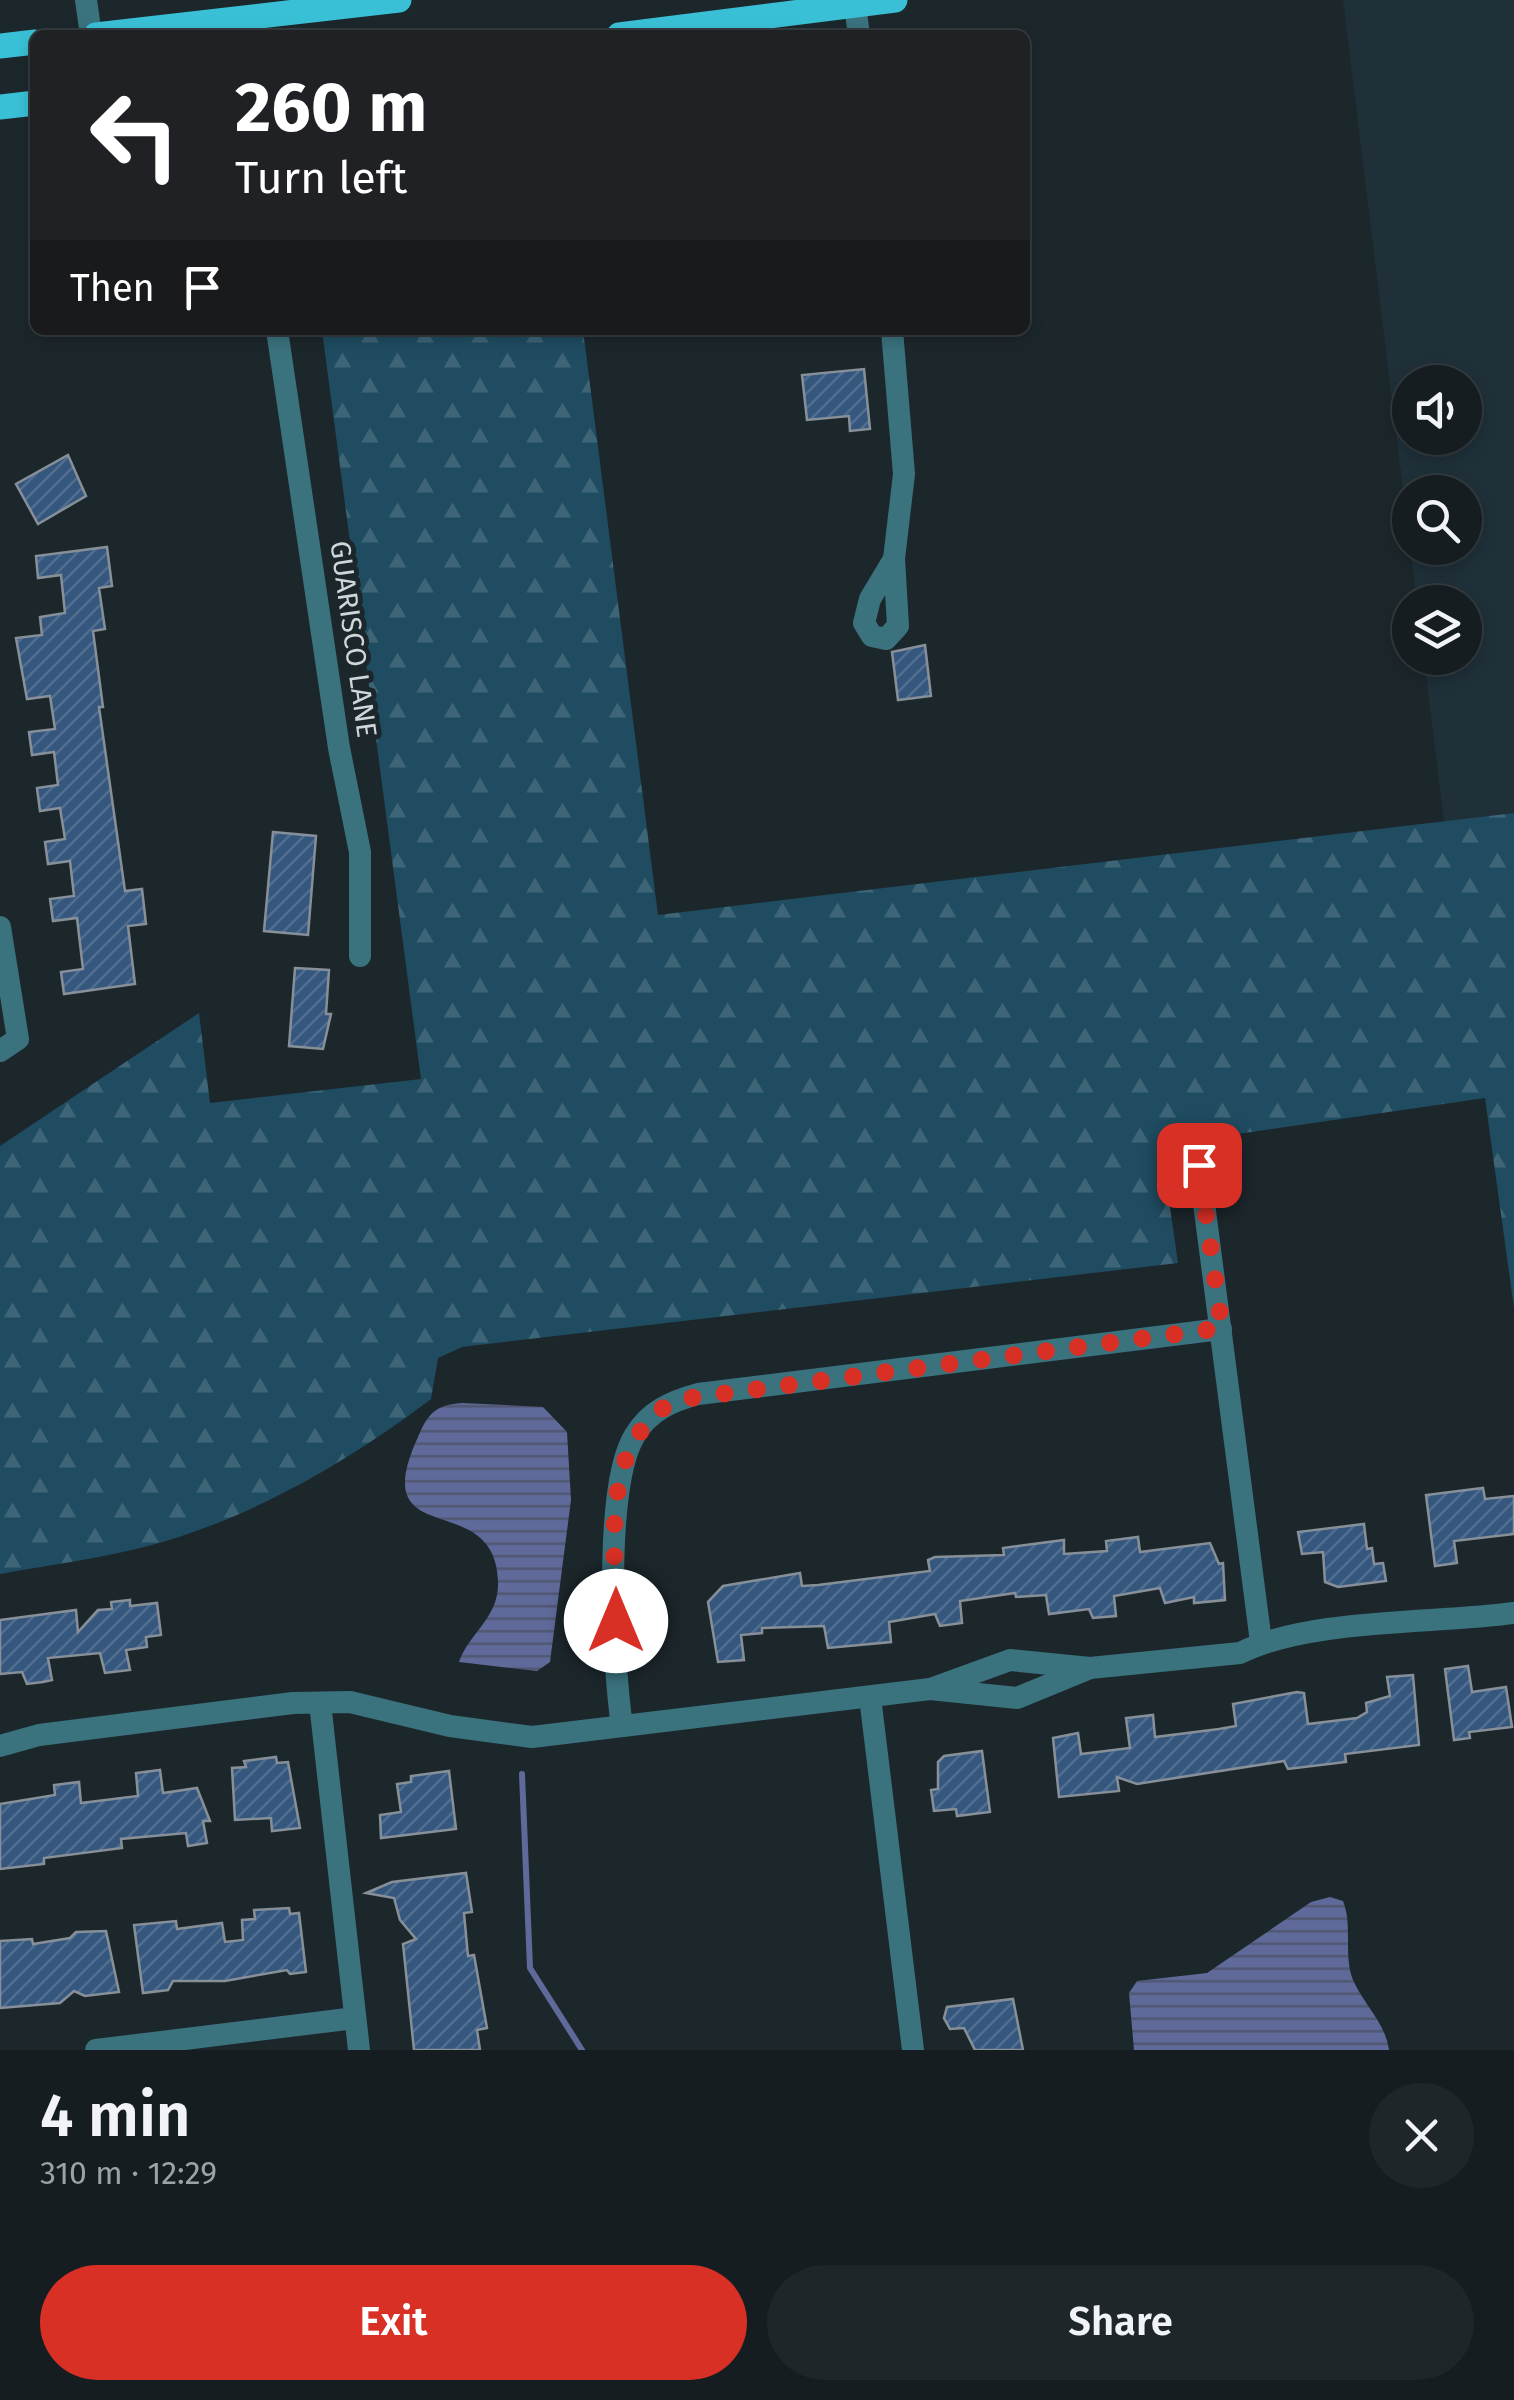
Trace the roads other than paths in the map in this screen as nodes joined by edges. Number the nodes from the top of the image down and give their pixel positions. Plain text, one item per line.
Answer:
1 (86, 0) edge
2 (398, 0) edge
3 (895, 0) edge
4 (856, 5) junction
5 (92, 30) edge
6 (137, 30) edge
7 (658, 30) edge
8 (858, 30) edge
9 (30, 43) edge
10 (0, 46) edge
11 (30, 104) edge
12 (0, 107) edge
13 (277, 335) edge
14 (892, 335) edge
15 (894, 559) dead end
16 (0, 927) edge
17 (360, 956) dead end
18 (9, 1045) edge
19 (1199, 1165) dead end
20 (1222, 1328) junction
21 (1514, 1613) edge
22 (1261, 1642) junction
23 (1090, 1668) junction
24 (930, 1689) junction
25 (870, 1697) junction
26 (320, 1703) junction
27 (622, 1726) junction
28 (0, 1730) edge
29 (39, 1735) junction
30 (0, 1746) edge
31 (355, 2018) junction
32 (96, 2050) edge
33 (359, 2050) edge
34 (913, 2050) edge

1 - 5 street
2 - 6 main road
3 - 4 main road
4 - 7 main road
4 - 8 street
9 - 10 main road
11 - 12 main road
13 - 17 street, GUARISCO LANE
14 - 15 street
16 - 18 street
19 - 20 street
20 - 22 street
20 - 27 street
21 - 22 street
22 - 23 street
23 - 24 street
23 - 24 street
24 - 25 street
25 - 27 street
25 - 34 street
26 - 27 street
26 - 29 street
26 - 31 street
28 - 29 street
29 - 30 street
31 - 32 street
31 - 33 street

